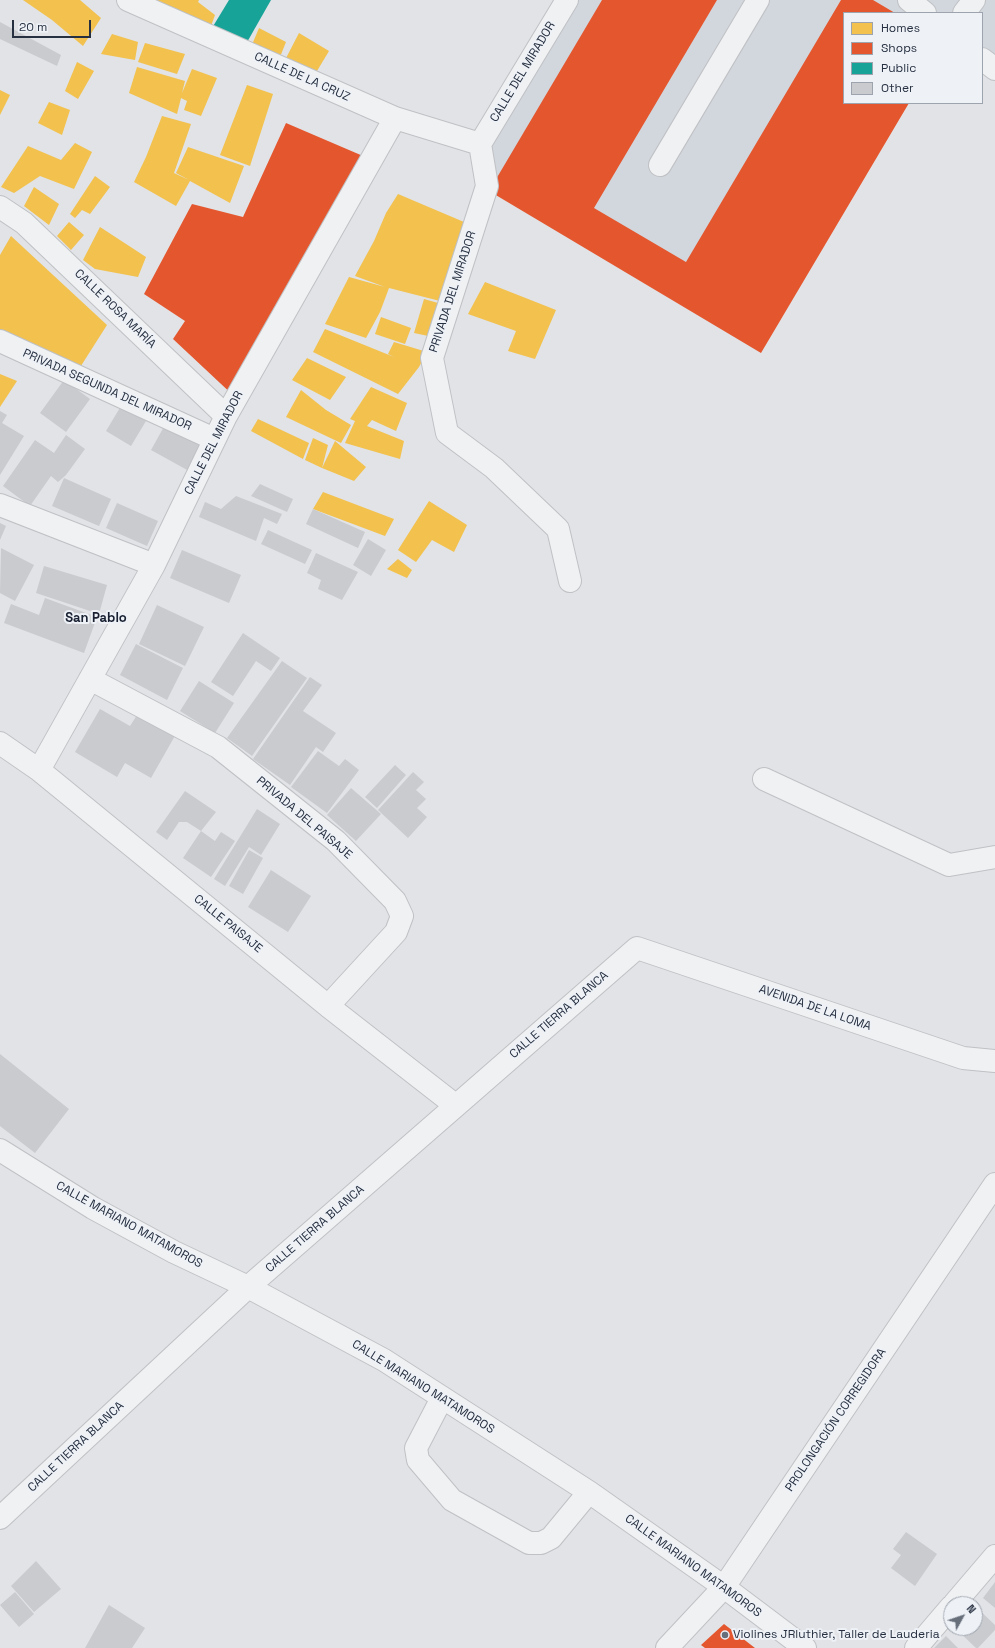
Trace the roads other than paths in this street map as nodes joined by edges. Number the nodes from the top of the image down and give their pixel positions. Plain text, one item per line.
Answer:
1 (128, 0) edge
2 (567, 0) edge
3 (758, 0) edge
4 (909, 0) edge
5 (974, 0) edge
6 (924, 12) edge
7 (965, 12) edge
8 (983, 60) edge
9 (995, 69) edge
10 (395, 118) junction
11 (480, 144) junction
12 (660, 165) dead end
13 (0, 207) edge
14 (0, 341) edge
15 (226, 416) junction
16 (214, 439) junction
17 (0, 505) edge
18 (154, 565) junction
19 (570, 581) dead end
20 (90, 679) junction
21 (0, 743) edge
22 (39, 770) junction
23 (764, 779) dead end
24 (995, 857) edge
25 (637, 948) joint
26 (328, 1006) junction
27 (995, 1061) edge
28 (455, 1105) junction
29 (0, 1150) edge
30 (995, 1184) edge
31 (248, 1287) junction
32 (442, 1398) junction
33 (589, 1492) junction
34 (0, 1518) edge
35 (995, 1556) edge
36 (724, 1587) junction
37 (961, 1596) edge
38 (943, 1616) edge
39 (668, 1648) edge
40 (805, 1648) edge
41 (916, 1648) edge

1 - 10 street, CALLE DE LA CRUZ
2 - 11 street, CALLE DEL MIRADOR
3 - 12 street
4 - 6 street
5 - 7 street
8 - 9 street
10 - 11 street, CALLE DE LA CRUZ
10 - 15 street, CALLE DEL MIRADOR
11 - 19 street, PRIVADA DEL MIRADOR
13 - 15 street, CALLE ROSA MARÍA
14 - 16 street, PRIVADA SEGUNDA DEL MIRADOR
15 - 16 street, CALLE DEL MIRADOR
16 - 18 street, CALLE DEL MIRADOR
17 - 18 street
18 - 20 street, CALLE DEL MIRADOR
20 - 22 street, CALLE DEL MIRADOR
20 - 26 street, PRIVADA DEL PAISAJE
21 - 22 street, CALLE PAISAJE
22 - 26 street, CALLE PAISAJE
23 - 24 street
25 - 27 street, AVENIDA DE LA LOMA
25 - 28 street, CALLE TIERRA BLANCA
26 - 28 street, CALLE PAISAJE
28 - 31 street, CALLE TIERRA BLANCA
29 - 31 street, CALLE MARIANO MATAMOROS
30 - 36 street, PROLONGACIÓN CORREGIDORA
31 - 32 street, CALLE MARIANO MATAMOROS
31 - 34 street, CALLE TIERRA BLANCA
32 - 33 street, CALLE MARIANO MATAMOROS
32 - 33 street
33 - 36 street, CALLE MARIANO MATAMOROS
35 - 37 street
36 - 39 street, PROLONGACIÓN CORREGIDORA
36 - 40 street, CALLE MARIANO MATAMOROS
38 - 41 street

